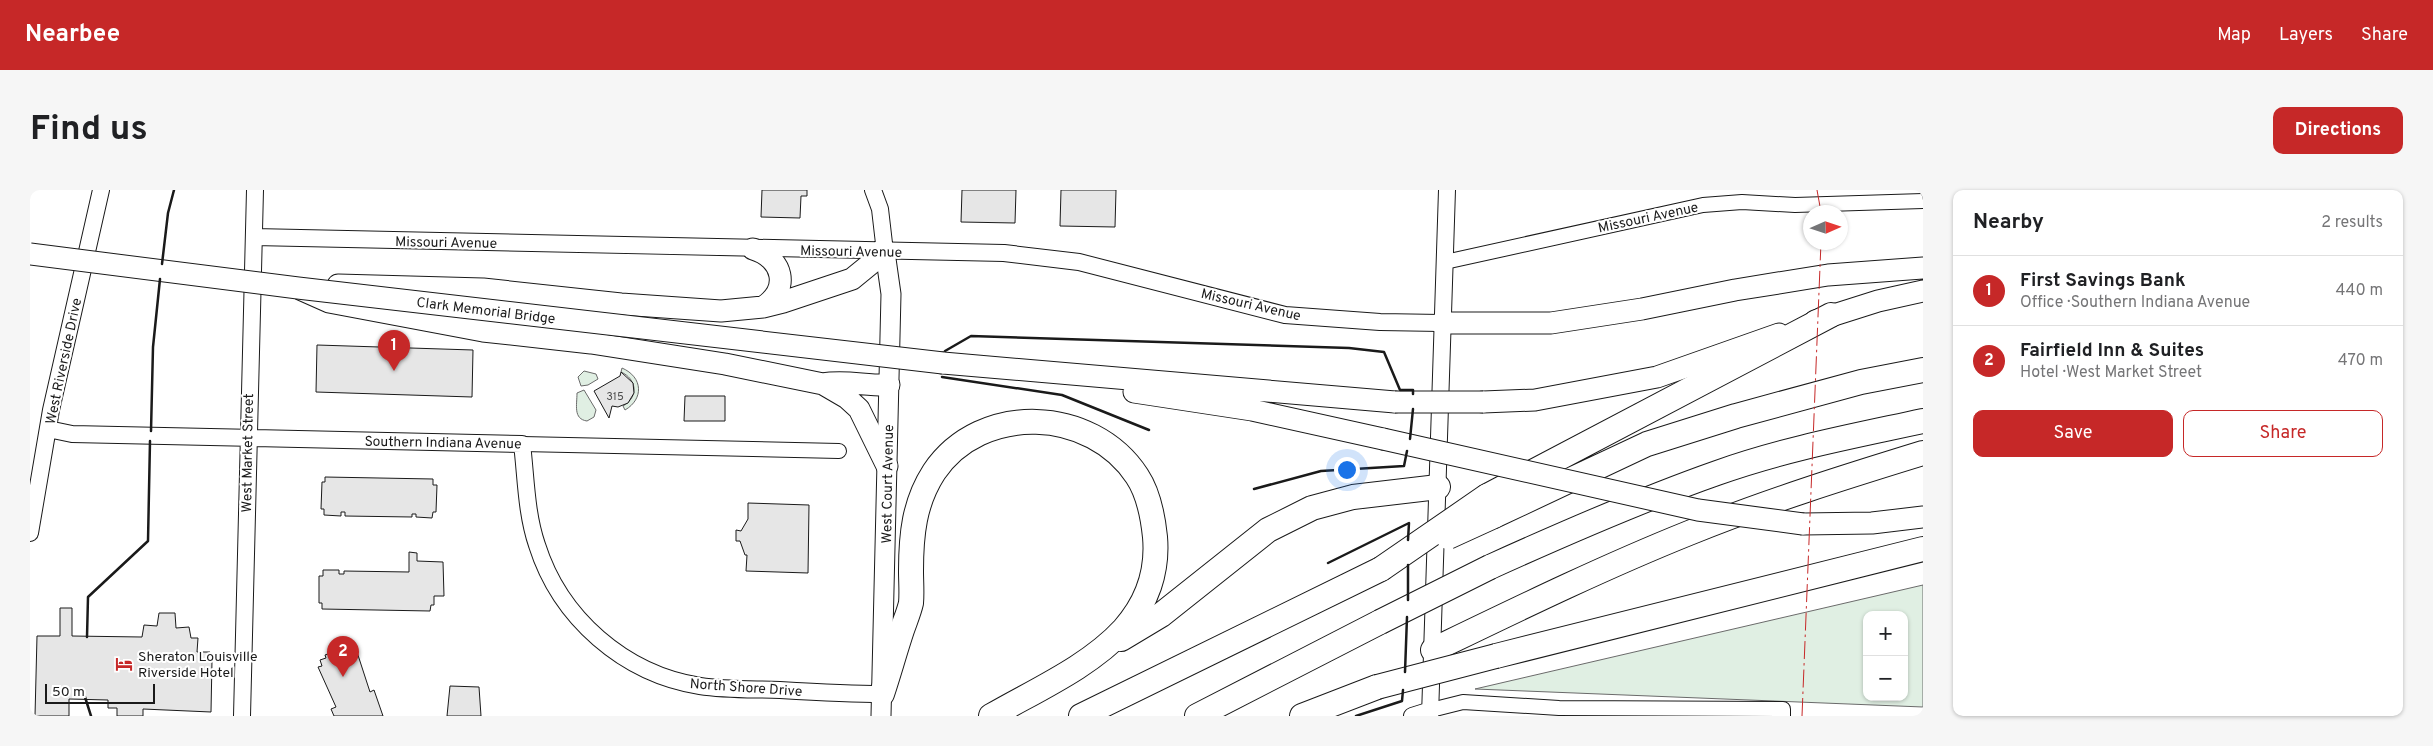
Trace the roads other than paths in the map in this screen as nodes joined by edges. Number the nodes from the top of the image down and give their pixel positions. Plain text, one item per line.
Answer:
1 (101, 190) edge
2 (255, 190) edge
3 (873, 190) edge
4 (1447, 190) edge
5 (1923, 201) edge
6 (254, 237) junction
7 (753, 249) junction
8 (885, 252) junction
9 (30, 254) edge
10 (1444, 262) junction
11 (1923, 268) edge
12 (298, 288) junction
13 (1923, 291) edge
14 (763, 307) junction
15 (1831, 315) junction
16 (1441, 323) junction
17 (943, 363) junction
18 (1923, 370) edge
19 (823, 384) junction
20 (889, 385) junction
21 (1923, 421) edge
22 (48, 429) junction
23 (247, 438) junction
24 (522, 444) junction
25 (840, 452) dead end
26 (1923, 453) edge
27 (887, 466) junction
28 (1438, 487) junction
29 (1490, 506) junction
30 (1923, 517) edge
31 (30, 533) edge
32 (1923, 549) edge
33 (1433, 650) junction
34 (1064, 674) junction
35 (881, 705) edge
36 (1783, 712) edge
37 (1430, 713) edge
38 (242, 716) edge
39 (991, 716) edge
40 (1081, 716) edge
41 (1197, 716) edge
42 (1302, 716) edge
43 (1412, 716) edge

1 - 22 street, West Riverside Drive
2 - 6 street, West Market Street
3 - 8 street
4 - 10 street
5 - 10 street, Missouri Avenue
6 - 7 street, Missouri Avenue
6 - 23 street, West Market Street
7 - 8 street, Missouri Avenue
7 - 14 main road
8 - 14 main road
8 - 16 street, Missouri Avenue
8 - 20 main road, West Court Avenue
9 - 12 main road, Clark Memorial Bridge, bridge
10 - 16 street
11 - 16 main road
12 - 14 main road, bridge
12 - 17 main road, Clark Memorial Bridge, bridge
12 - 19 main road
13 - 15 main road
15 - 17 main road, bridge
15 - 29 highway
16 - 28 street
17 - 30 main road, bridge
18 - 29 highway
19 - 20 main road
19 - 27 main road
20 - 27 main road, West Court Avenue
21 - 41 highway, bridge
22 - 23 street, Southern Indiana Avenue
22 - 31 street, West Riverside Drive
23 - 24 street, Southern Indiana Avenue
23 - 38 street, West Market Street
24 - 25 street, Southern Indiana Avenue
24 - 35 street, North Shore Drive
26 - 33 highway
27 - 35 main road, West Court Avenue
28 - 33 street
28 - 34 highway
29 - 40 highway, bridge
32 - 42 highway, bridge
33 - 37 street
34 - 35 highway
34 - 39 highway
36 - 37 street
37 - 43 street

